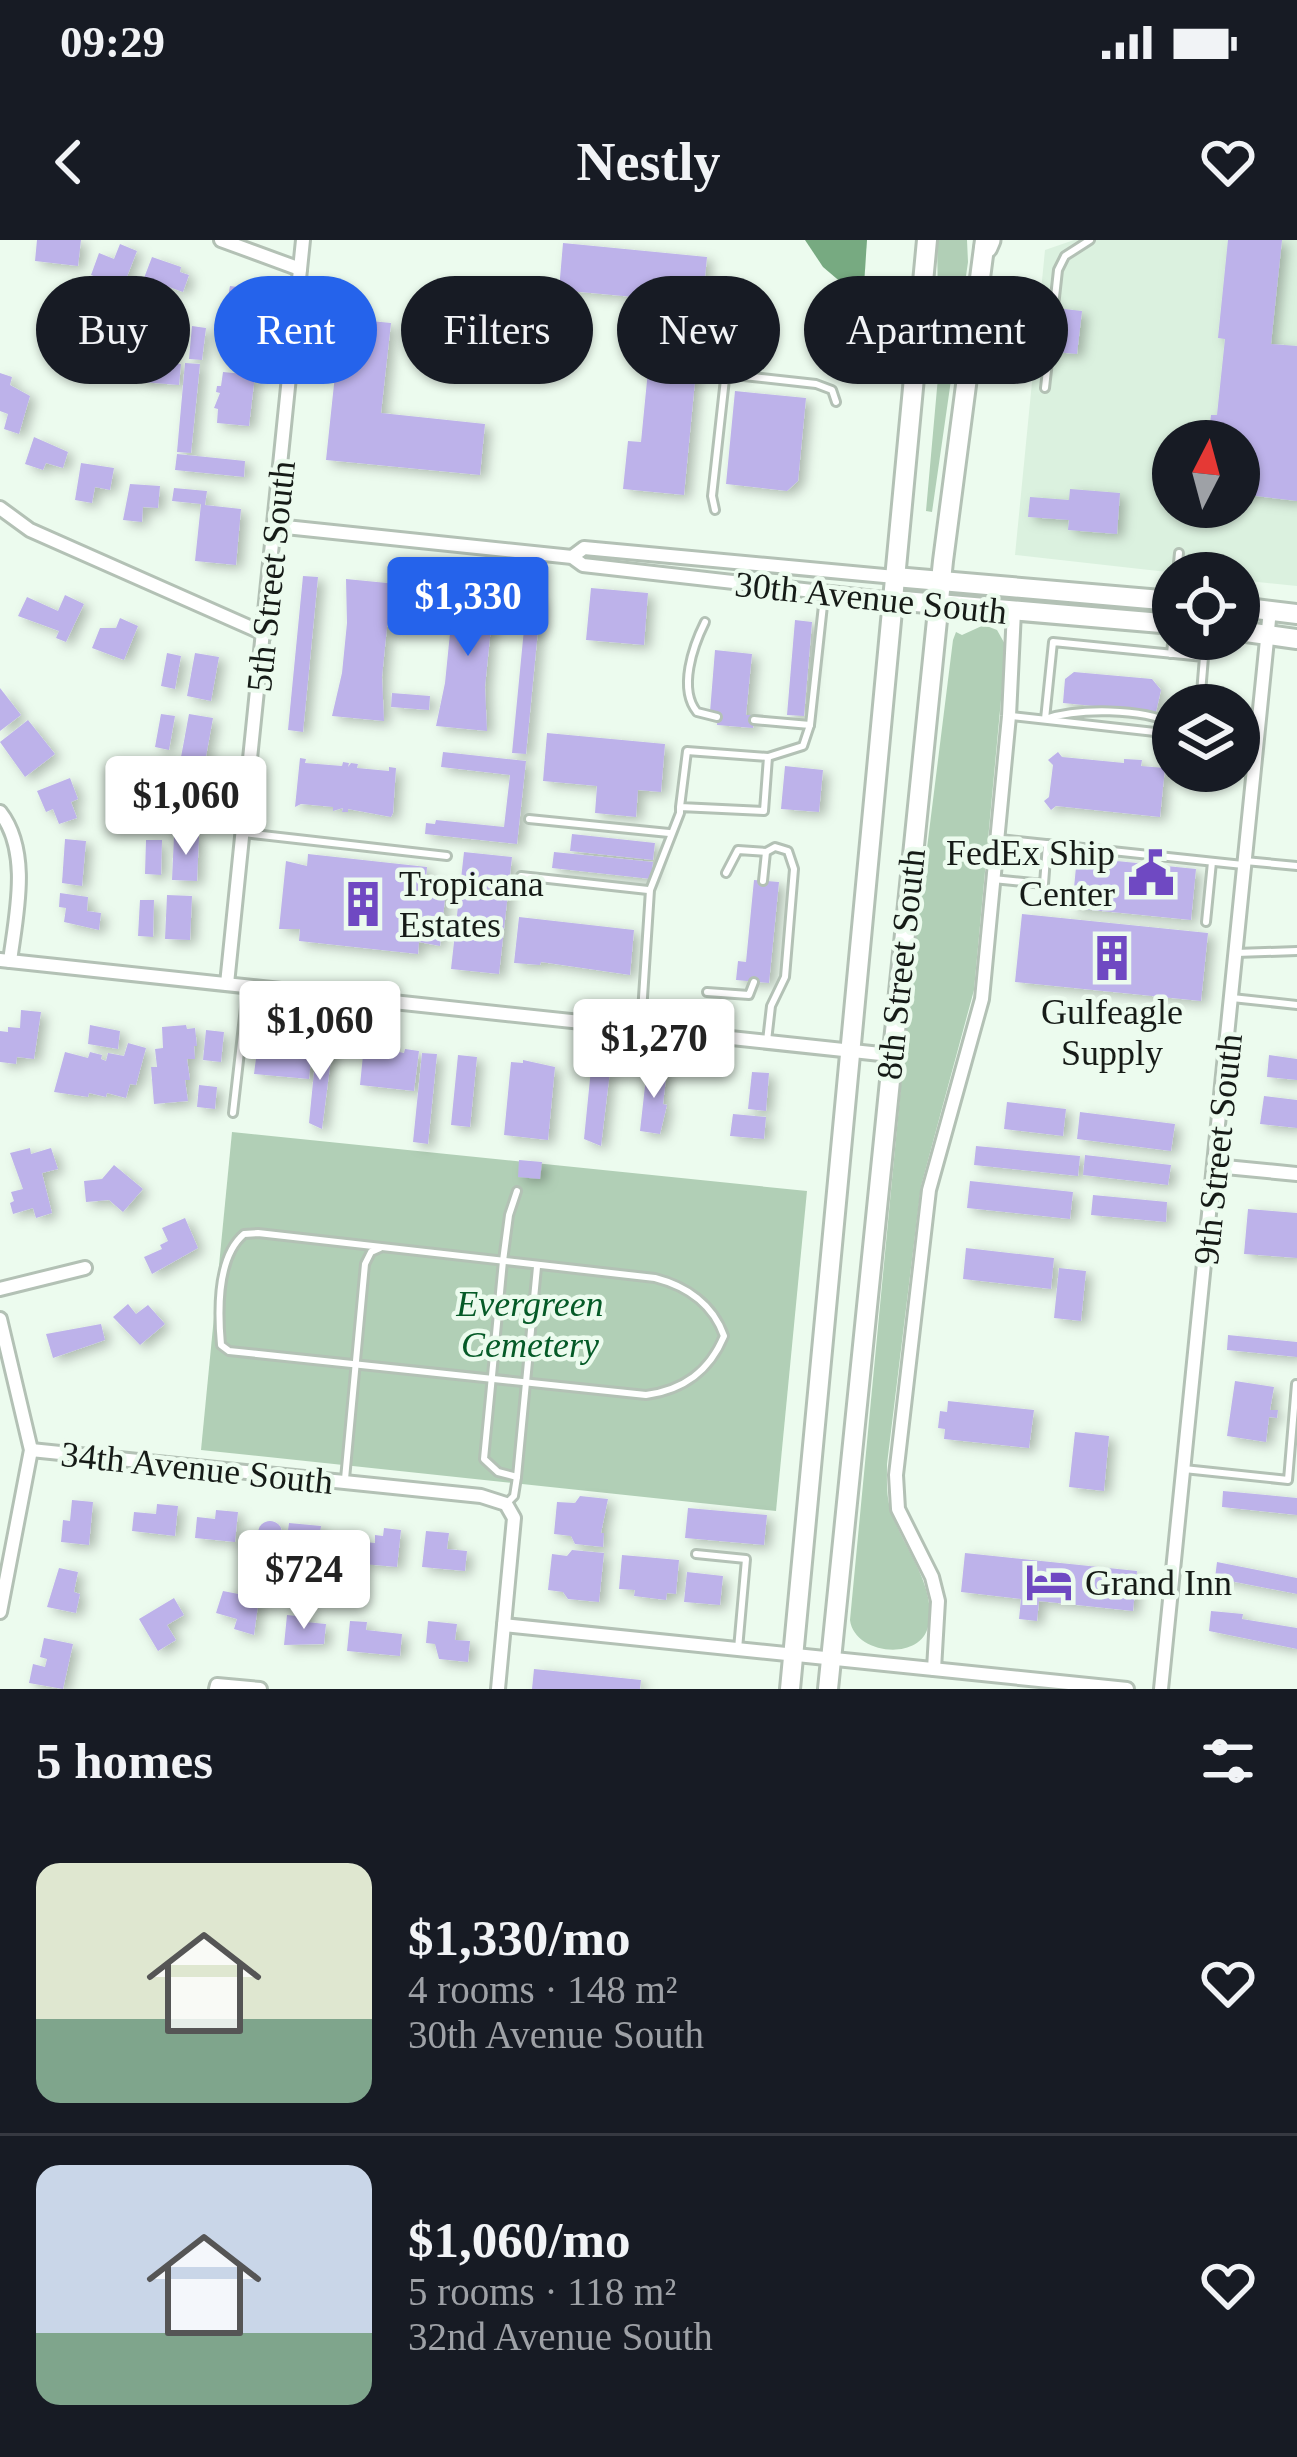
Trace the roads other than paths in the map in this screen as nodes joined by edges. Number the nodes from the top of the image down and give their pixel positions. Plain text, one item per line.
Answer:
1 (221, 240) edge
2 (303, 240) edge
3 (927, 240) edge
4 (1090, 240) edge
5 (987, 242) edge
6 (300, 269) junction
7 (1045, 388) dead end
8 (836, 402) dead end
9 (0, 508) edge
10 (715, 510) dead end
11 (276, 526) junction
12 (572, 557) junction
13 (710, 560) junction
14 (895, 577) junction
15 (941, 578) junction
16 (708, 580) junction
17 (825, 592) junction
18 (1152, 599) edge
19 (892, 600) junction
20 (938, 604) junction
21 (1260, 609) edge
22 (1270, 610) junction
23 (1014, 611) junction
24 (1297, 614) edge
25 (705, 622) dead end
26 (1152, 622) edge
27 (1260, 633) edge
28 (265, 634) junction
29 (1268, 634) junction
30 (1297, 639) edge
31 (1152, 652) edge
32 (1260, 715) edge
33 (1009, 716) junction
34 (1152, 716) edge
35 (717, 717) dead end
36 (1045, 719) junction
37 (754, 720) dead end
38 (810, 725) junction
39 (1152, 732) edge
40 (768, 757) junction
41 (1252, 792) edge
42 (680, 806) junction
43 (0, 812) edge
44 (529, 820) dead end
45 (244, 833) junction
46 (669, 833) junction
47 (997, 838) junction
48 (1047, 844) junction
49 (766, 852) junction
50 (447, 856) dead end
51 (1212, 862) junction
52 (1245, 863) junction
53 (1297, 866) edge
54 (726, 873) dead end
55 (521, 876) dead end
56 (993, 879) junction
57 (763, 881) dead end
58 (650, 890) junction
59 (1206, 922) dead end
60 (1297, 951) edge
61 (1236, 953) junction
62 (5, 961) edge
63 (754, 982) dead end
64 (227, 984) junction
65 (248, 986) junction
66 (707, 992) dead end
67 (1232, 998) junction
68 (1297, 1005) edge
69 (641, 1028) junction
70 (767, 1041) junction
71 (851, 1050) junction
72 (890, 1055) junction
73 (233, 1113) dead end
74 (1215, 1166) junction
75 (1297, 1174) edge
76 (517, 1191) dead end
77 (381, 1248) junction
78 (503, 1261) junction
79 (537, 1265) junction
80 (86, 1268) dead end
81 (0, 1289) edge
82 (0, 1319) edge
83 (356, 1364) junction
84 (492, 1380) junction
85 (526, 1383) junction
86 (1296, 1384) edge
87 (31, 1450) junction
88 (1184, 1469) junction
89 (517, 1477) junction
90 (345, 1482) junction
91 (506, 1504) junction
92 (696, 1554) dead end
93 (0, 1612) edge
94 (504, 1625) junction
95 (738, 1649) junction
96 (793, 1655) junction
97 (831, 1659) junction
98 (934, 1669) junction
99 (216, 1687) edge
100 (260, 1689) edge
101 (498, 1689) edge
102 (790, 1689) edge
103 (828, 1689) edge
104 (1127, 1689) edge
105 (1161, 1689) edge

1 - 6 street
2 - 6 street, 5th Street South
3 - 14 main road, 8th Street South
4 - 7 lane
5 - 15 main road, 8th Street South
6 - 11 street, 5th Street South
8 - 10 lane
9 - 28 street
11 - 12 street, 30th Avenue South
11 - 28 street, 5th Street South
12 - 13 street, 30th Avenue South
12 - 16 street, 30th Avenue South
13 - 14 street, 30th Avenue South
13 - 16 street
14 - 15 main road, 30th Avenue South
14 - 19 main road, 8th Street South
15 - 18 main road, 30th Avenue South
15 - 20 main road, 8th Street South
16 - 17 street, 30th Avenue South
17 - 19 street, 30th Avenue South
17 - 38 lane
19 - 20 main road, 30th Avenue South
19 - 71 main road, 8th Street South
20 - 23 main road, 30th Avenue South
20 - 72 main road, 8th Street South
21 - 22 main road
22 - 24 main road
22 - 29 street, 9th Street South
23 - 26 main road, 30th Avenue South
23 - 33 street
25 - 35 lane
27 - 29 main road
28 - 45 street, 5th Street South
29 - 30 main road
29 - 32 street, 9th Street South
31 - 36 lane
33 - 36 lane
33 - 47 street
34 - 36 lane
36 - 39 lane
37 - 38 lane
38 - 40 lane
40 - 42 lane
40 - 42 lane
41 - 52 street, 9th Street South
42 - 46 lane
43 - 62 street
44 - 46 lane
45 - 50 lane
45 - 64 street, 5th Street South
46 - 58 lane
47 - 48 lane
47 - 56 street
48 - 51 lane
48 - 56 lane
49 - 54 lane
49 - 57 lane
49 - 70 lane
51 - 52 lane
51 - 59 lane
52 - 53 lane
52 - 61 street, 9th Street South
55 - 58 lane
56 - 98 street
58 - 69 lane
60 - 61 lane
61 - 67 street, 9th Street South
62 - 64 street
63 - 66 lane
64 - 65 street
65 - 69 street
65 - 73 lane
67 - 68 lane
67 - 74 street, 9th Street South
69 - 70 street
70 - 71 street
71 - 72 street
71 - 96 main road, 8th Street South
72 - 97 main road, 8th Street South
74 - 75 street
74 - 88 street, 9th Street South
76 - 78 lane
77 - 78 lane
77 - 83 lane
77 - 83 lane
78 - 79 lane
78 - 84 lane
79 - 85 lane
79 - 85 lane
80 - 81 street
82 - 87 street
83 - 84 lane
83 - 90 lane
84 - 85 lane
84 - 89 lane
85 - 89 lane
86 - 88 lane
87 - 90 street, 34th Avenue South
87 - 93 street
88 - 105 street, 9th Street South
89 - 91 lane
90 - 91 street, 34th Avenue South
91 - 94 street
92 - 95 lane
94 - 95 street
94 - 101 street
95 - 96 street
96 - 97 street
96 - 102 main road, 8th Street South
97 - 98 street
97 - 103 main road, 8th Street South
98 - 104 street
99 - 100 street

